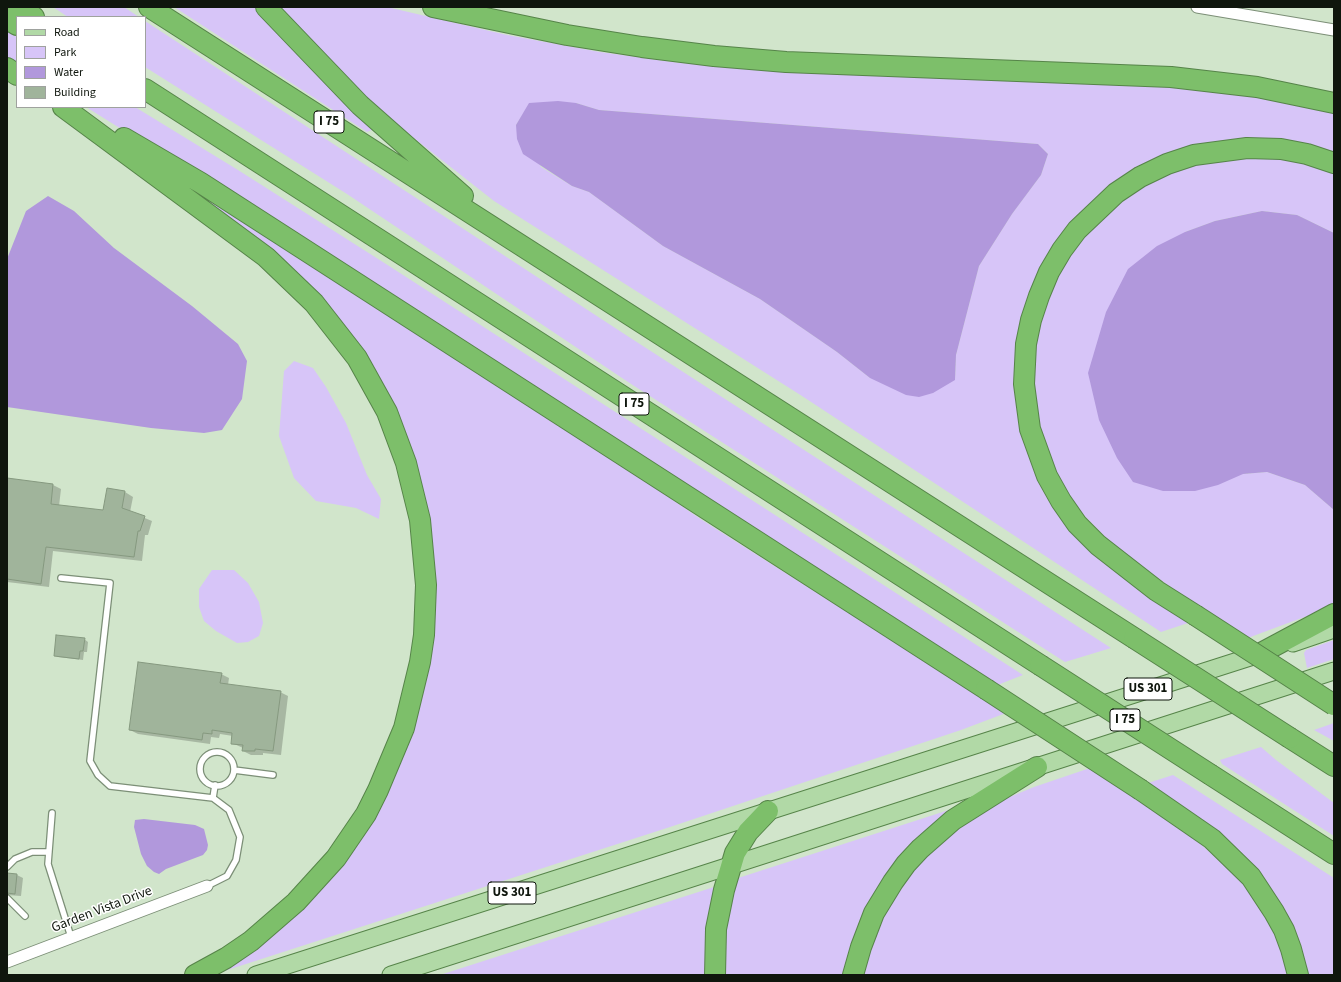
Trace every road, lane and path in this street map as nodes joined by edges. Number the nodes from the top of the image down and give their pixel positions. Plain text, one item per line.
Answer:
1 (18, 7) edge
2 (149, 7) edge
3 (266, 7) edge
4 (433, 7) edge
5 (1197, 7) edge
6 (32, 16) edge
7 (7, 19) edge
8 (16, 24) edge
9 (1334, 30) edge
10 (7, 68) edge
11 (16, 73) edge
12 (146, 90) edge
13 (146, 97) edge
14 (1334, 103) edge
15 (64, 108) edge
16 (73, 108) edge
17 (229, 144) junction
18 (1334, 163) edge
19 (509, 238) junction
20 (61, 578) dead end
21 (1334, 614) edge
22 (1334, 629) edge
23 (1263, 652) junction
24 (1334, 671) edge
25 (1334, 704) edge
26 (1334, 766) edge
27 (1037, 767) junction
28 (234, 770) junction
29 (273, 775) dead end
30 (215, 786) junction
31 (213, 798) junction
32 (768, 811) junction
33 (52, 813) dead end
34 (49, 852) junction
35 (1334, 854) edge
36 (731, 866) junction
37 (7, 867) edge
38 (207, 886) joint
39 (7, 898) edge
40 (25, 916) dead end
41 (71, 937) junction
42 (7, 962) edge
43 (195, 975) edge
44 (256, 975) edge
45 (391, 975) edge
46 (714, 975) edge
47 (853, 975) edge
48 (1298, 975) edge

1 - 6 highway
2 - 19 highway, I 75
3 - 19 highway
4 - 14 highway
5 - 9 street
7 - 8 highway
10 - 11 highway
12 - 17 highway, I 75
13 - 17 highway
15 - 43 highway
16 - 48 highway, bridge
17 - 35 highway, I 75, bridge
18 - 25 highway, bridge
19 - 26 highway, I 75, bridge
20 - 31 lane
21 - 23 highway
22 - 23 main road, US 301
23 - 32 main road, US 301
24 - 27 main road
27 - 36 main road
27 - 47 highway
28 - 29 lane
28 - 30 lane
28 - 30 lane
30 - 31 lane
31 - 38 lane
32 - 36 highway
32 - 44 main road, US 301
33 - 34 lane
34 - 37 lane
34 - 41 lane
36 - 45 main road
36 - 46 highway
38 - 41 street, Garden Vista Drive
39 - 40 lane
41 - 42 street, Garden Vista Drive

